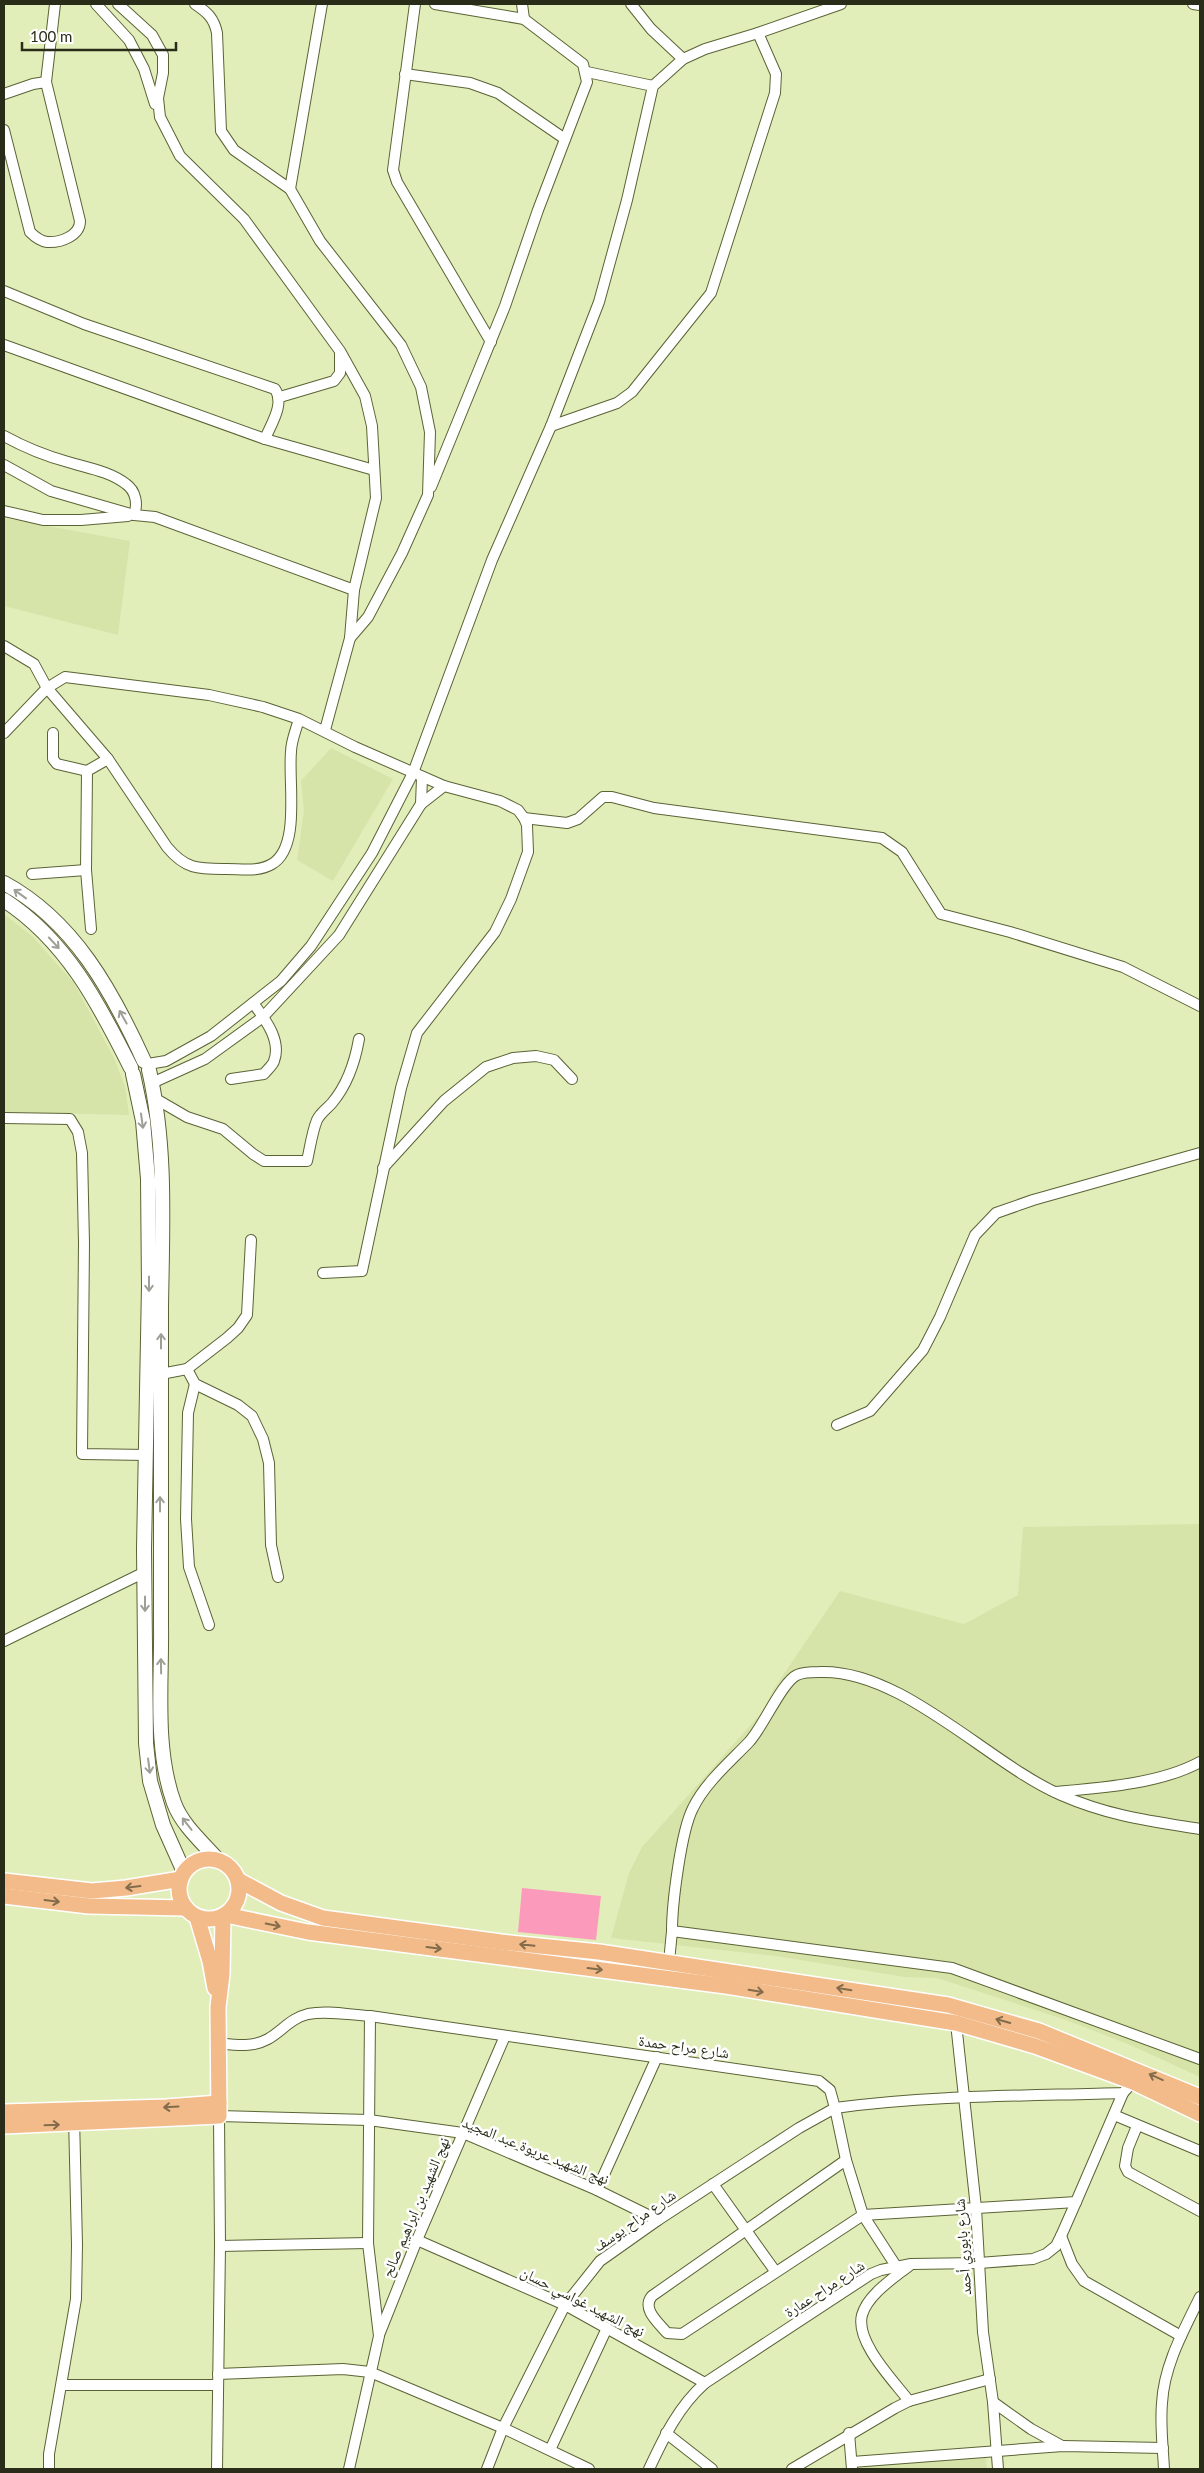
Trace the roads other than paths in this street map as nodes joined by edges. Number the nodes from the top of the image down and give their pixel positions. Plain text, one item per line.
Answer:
1 (55, 4) edge
2 (96, 4) edge
3 (118, 4) edge
4 (194, 4) edge
5 (322, 4) edge
6 (415, 4) edge
7 (437, 4) edge
8 (522, 4) edge
9 (631, 4) edge
10 (841, 4) edge
11 (1193, 4) edge
12 (1200, 5) edge
13 (524, 18) junction
14 (758, 33) junction
15 (683, 59) junction
16 (587, 72) junction
17 (405, 74) junction
18 (46, 82) junction
19 (653, 86) junction
20 (4, 94) edge
21 (160, 117) junction
22 (4, 130) edge
23 (565, 139) junction
24 (290, 189) junction
25 (4, 290) edge
26 (491, 342) junction
27 (4, 345) edge
28 (340, 351) junction
29 (280, 397) junction
30 (551, 426) junction
31 (4, 436) edge
32 (265, 439) junction
33 (4, 465) edge
34 (374, 470) junction
35 (428, 495) junction
36 (4, 511) edge
37 (134, 515) junction
38 (354, 590) junction
39 (350, 638) junction
40 (4, 646) edge
41 (47, 688) junction
42 (299, 719) junction
43 (324, 730) junction
44 (4, 732) edge
45 (53, 733) dead end
46 (108, 760) junction
47 (87, 771) junction
48 (418, 775) junction
49 (444, 786) junction
50 (421, 804) junction
51 (524, 818) junction
52 (86, 870) junction
53 (32, 874) dead end
54 (4, 883) edge
55 (4, 900) edge
56 (91, 929) dead end
57 (253, 1003) junction
58 (1200, 1006) edge
59 (263, 1017) junction
60 (359, 1039) dead end
61 (148, 1069) junction
62 (132, 1071) junction
63 (231, 1079) dead end
64 (572, 1079) dead end
65 (156, 1099) junction
66 (4, 1118) edge
67 (1200, 1153) edge
68 (382, 1168) junction
69 (251, 1240) dead end
70 (323, 1273) dead end
71 (187, 1369) junction
72 (161, 1374) junction
73 (195, 1384) junction
74 (837, 1425) dead end
75 (147, 1455) junction
76 (145, 1572) junction
77 (278, 1576) dead end
78 (209, 1625) dead end
79 (4, 1641) edge
80 (1200, 1762) edge
81 (1054, 1792) junction
82 (1200, 1829) edge
83 (218, 1860) junction
84 (183, 1875) junction
85 (238, 1880) junction
86 (4, 1881) edge
87 (4, 1896) edge
88 (191, 1912) junction
89 (224, 1915) junction
90 (672, 1931) junction
91 (669, 1962) junction
92 (218, 2007) junction
93 (370, 2016) junction
94 (956, 2024) junction
95 (505, 2036) junction
96 (218, 2043) junction
97 (657, 2058) junction
98 (1200, 2060) edge
99 (1128, 2088) junction
100 (1200, 2097) edge
101 (963, 2098) junction
102 (835, 2108) junction
103 (219, 2109) junction
104 (4, 2112) edge
105 (1200, 2114) edge
106 (1114, 2115) junction
107 (74, 2118) junction
108 (369, 2120) junction
109 (4, 2126) edge
110 (1137, 2126) junction
111 (462, 2133) junction
112 (1200, 2151) edge
113 (846, 2160) junction
114 (714, 2184) junction
115 (596, 2190) junction
116 (1076, 2202) junction
117 (976, 2208) junction
118 (1200, 2211) edge
119 (863, 2215) junction
120 (658, 2220) junction
121 (746, 2228) junction
122 (1062, 2236) junction
123 (417, 2240) junction
124 (368, 2243) junction
125 (220, 2246) junction
126 (979, 2263) junction
127 (911, 2264) junction
128 (896, 2266) junction
129 (775, 2271) junction
130 (1200, 2297) edge
131 (565, 2305) junction
132 (608, 2328) junction
133 (379, 2336) junction
134 (1181, 2336) junction
135 (370, 2372) junction
136 (218, 2374) junction
137 (990, 2379) junction
138 (705, 2383) junction
139 (218, 2384) junction
140 (62, 2385) junction
141 (909, 2402) junction
142 (993, 2402) junction
143 (504, 2428) junction
144 (666, 2433) junction
145 (849, 2433) junction
146 (1063, 2446) junction
147 (1163, 2448) junction
148 (550, 2450) junction
149 (998, 2450) junction
150 (852, 2466) edge
151 (49, 2469) edge
152 (217, 2469) edge
153 (349, 2469) edge
154 (487, 2469) edge
155 (589, 2469) edge
156 (649, 2469) edge
157 (712, 2469) edge
158 (792, 2469) edge
159 (998, 2469) edge
160 (1164, 2469) edge

1 - 18 street
2 - 21 street
3 - 21 street
4 - 24 street
5 - 24 street
6 - 17 street
7 - 13 street
8 - 13 street
9 - 15 street
10 - 14 street
11 - 12 street
13 - 16 street
14 - 15 street
14 - 30 street
15 - 19 street
16 - 19 street
16 - 23 street
17 - 23 street
17 - 26 street
18 - 20 street
18 - 22 street
19 - 30 street
21 - 28 street
23 - 26 street
24 - 35 street
25 - 29 street
26 - 35 street
27 - 32 street
28 - 29 street
28 - 34 street
29 - 32 street
30 - 48 street
31 - 37 street
32 - 34 street
33 - 37 street
34 - 38 street
35 - 39 street
36 - 37 street
37 - 38 street
38 - 39 street
39 - 43 street
40 - 41 street
41 - 42 street
41 - 44 street
41 - 46 street
42 - 43 street
42 - 46 street
43 - 48 street
45 - 47 street
46 - 47 street
47 - 52 street
48 - 49 street
48 - 50 street
48 - 57 street
49 - 50 street
49 - 51 street
50 - 59 street
51 - 58 street
51 - 68 street
52 - 53 street
52 - 56 street
61 -> 54 main road
55 -> 62 main road
57 - 59 street
57 - 61 street
59 - 61 street
59 - 63 street
60 - 65 street
61 - 62 main road
61 - 65 main road
62 -> 75 main road
64 - 68 street
72 -> 65 main road
66 - 75 street
67 - 74 street
68 - 70 street
69 - 71 street
71 - 72 street
71 - 73 street
83 -> 72 main road
73 - 77 street
73 - 78 street
75 - 76 main road
76 - 79 street
76 -> 84 main road
80 - 81 street
81 - 82 street
81 - 90 street
83 - 84 main road
83 - 85 main road
84 -> 86 main road
84 - 88 main road
85 - 89 main road
91 -> 85 main road
87 -> 88 main road
88 - 89 main road
88 - 92 main road
89 - 92 main road
89 -> 94 main road
90 - 91 street
90 - 98 street
100 -> 91 main road
92 - 96 main road
93 - 95 street, شارع مراح حمدة
93 - 96 street, شارع مراح حمدة
93 - 108 street
94 - 99 main road
94 - 101 street, شارع بابوري أحمد
95 - 97 street, شارع مراح حمدة
95 - 111 street, نهج الشهيد بن ابراهيم صالح
96 - 103 main road
97 - 102 street, شارع مراح حمدة
97 - 115 street
99 - 101 street
99 - 105 main road
99 - 106 street, شارع مراح عمارة
101 - 102 street
101 - 117 street, شارع بابوري أحمد
102 - 113 street, شارع مراح حمدة
102 - 114 street, شارع مراح يوسف
103 - 107 main road
103 - 108 street, نهج الشهيد عريوة عبد المجيد
103 - 125 street
104 - 107 main road
106 - 110 street
106 - 116 street, شارع مراح عمارة
109 -> 107 main road
107 - 140 street
108 - 111 street, نهج الشهيد عريوة عبد المجيد
108 - 124 street
110 - 112 street
110 - 118 street
111 - 115 street, نهج الشهيد عريوة عبد المجيد
111 - 123 street, نهج الشهيد بن ابراهيم صالح
113 - 119 street, شارع مراح حمدة
113 - 121 street
114 - 120 street, شارع مراح يوسف
114 - 121 street
115 - 120 street, نهج الشهيد عريوة عبد المجيد
116 - 117 street
116 - 122 street, شارع مراح عمارة
117 - 119 street
117 - 126 street, شارع بابوري أحمد
119 - 128 street, شارع مراح حمدة
119 - 129 street
120 - 131 street, شارع مراح يوسف
121 - 129 street
121 - 129 street
122 - 126 street, شارع مراح عمارة
122 - 134 street
123 - 131 street, نهج الشهيد غواسي حسان
123 - 133 street, نهج الشهيد بن ابراهيم صالح
124 - 125 street
124 - 133 street
125 - 136 street
126 - 127 street, شارع مراح عمارة
126 - 137 street, شارع بابوري أحمد
127 - 128 street, شارع مراح عمارة
127 - 141 street
128 - 138 street, شارع مراح عمارة
130 - 134 street
131 - 132 street, نهج الشهيد غواسي حسان
131 - 143 street, شارع مراح يوسف
132 - 138 street, نهج الشهيد غواسي حسان
132 - 148 street
133 - 135 street
134 - 147 street
135 - 136 street
135 - 143 street
135 - 153 street
136 - 139 street
137 - 141 street
137 - 142 street, شارع بابوري أحمد
138 - 144 street, شارع مراح عمارة
139 - 140 street
139 - 152 street
140 - 151 street
141 - 145 street
142 - 146 street
142 - 149 street, شارع بابوري أحمد
143 - 148 street
143 - 154 street, شارع مراح يوسف
144 - 156 street, شارع مراح عمارة
144 - 157 street
145 - 150 street
145 - 158 street
146 - 147 street
146 - 149 street
147 - 160 street
148 - 155 street
149 - 150 street
149 - 159 street, شارع بابوري أحمد

